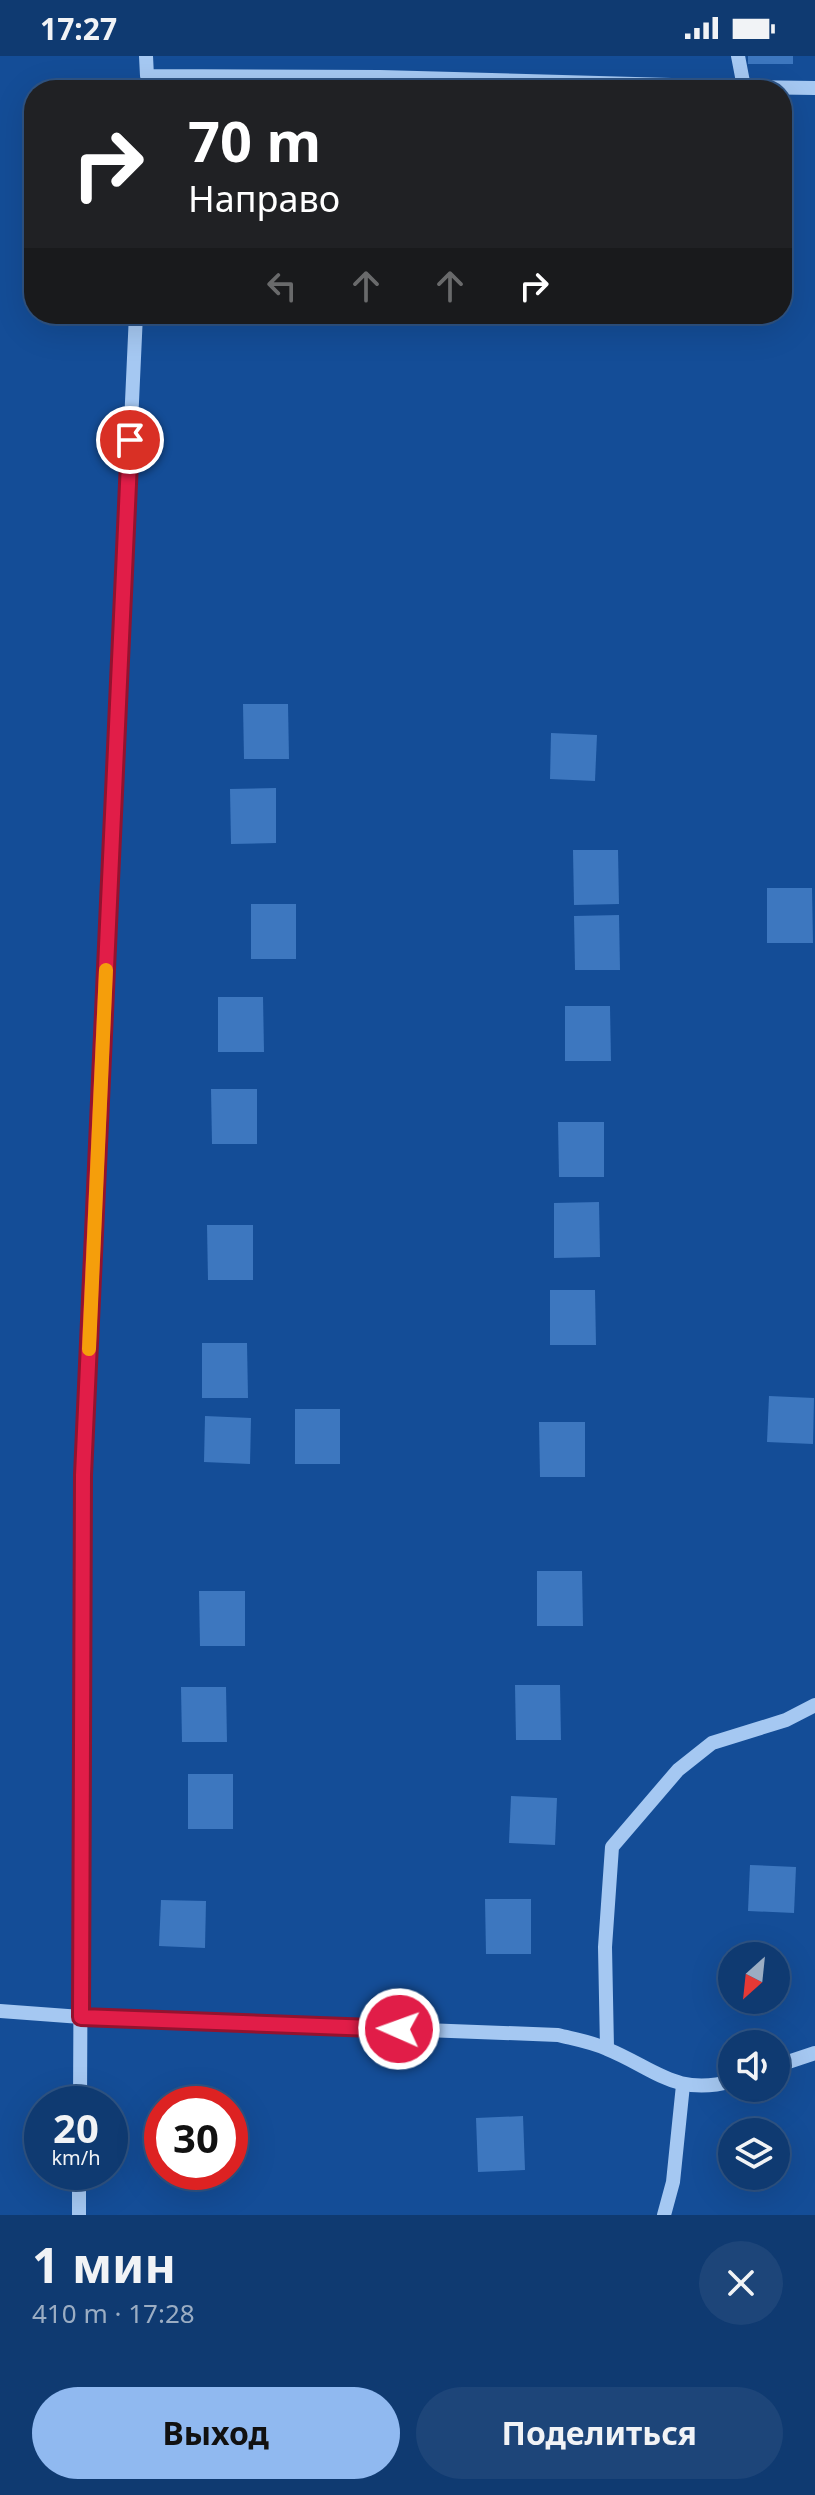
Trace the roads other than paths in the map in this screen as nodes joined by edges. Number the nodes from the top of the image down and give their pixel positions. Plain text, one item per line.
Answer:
1 (146, 56) edge
2 (738, 56) edge
3 (147, 80) edge
4 (264, 80) edge
5 (489, 80) edge
6 (743, 80) edge
7 (792, 88) edge
8 (815, 88) edge
9 (136, 324) edge
10 (815, 1705) edge
11 (0, 2011) edge
12 (81, 2017) junction
13 (607, 2048) junction
14 (815, 2053) edge
15 (790, 2061) edge
16 (718, 2082) edge
17 (683, 2085) junction
18 (80, 2086) edge
19 (79, 2190) edge
20 (79, 2215) edge
21 (664, 2215) edge

1 - 3 street
2 - 6 street
4 - 5 street
7 - 8 street
9 - 12 street
10 - 13 street
11 - 12 street
12 - 13 street
12 - 18 street
13 - 17 street
14 - 15 street
16 - 17 street
17 - 21 street
19 - 20 street

